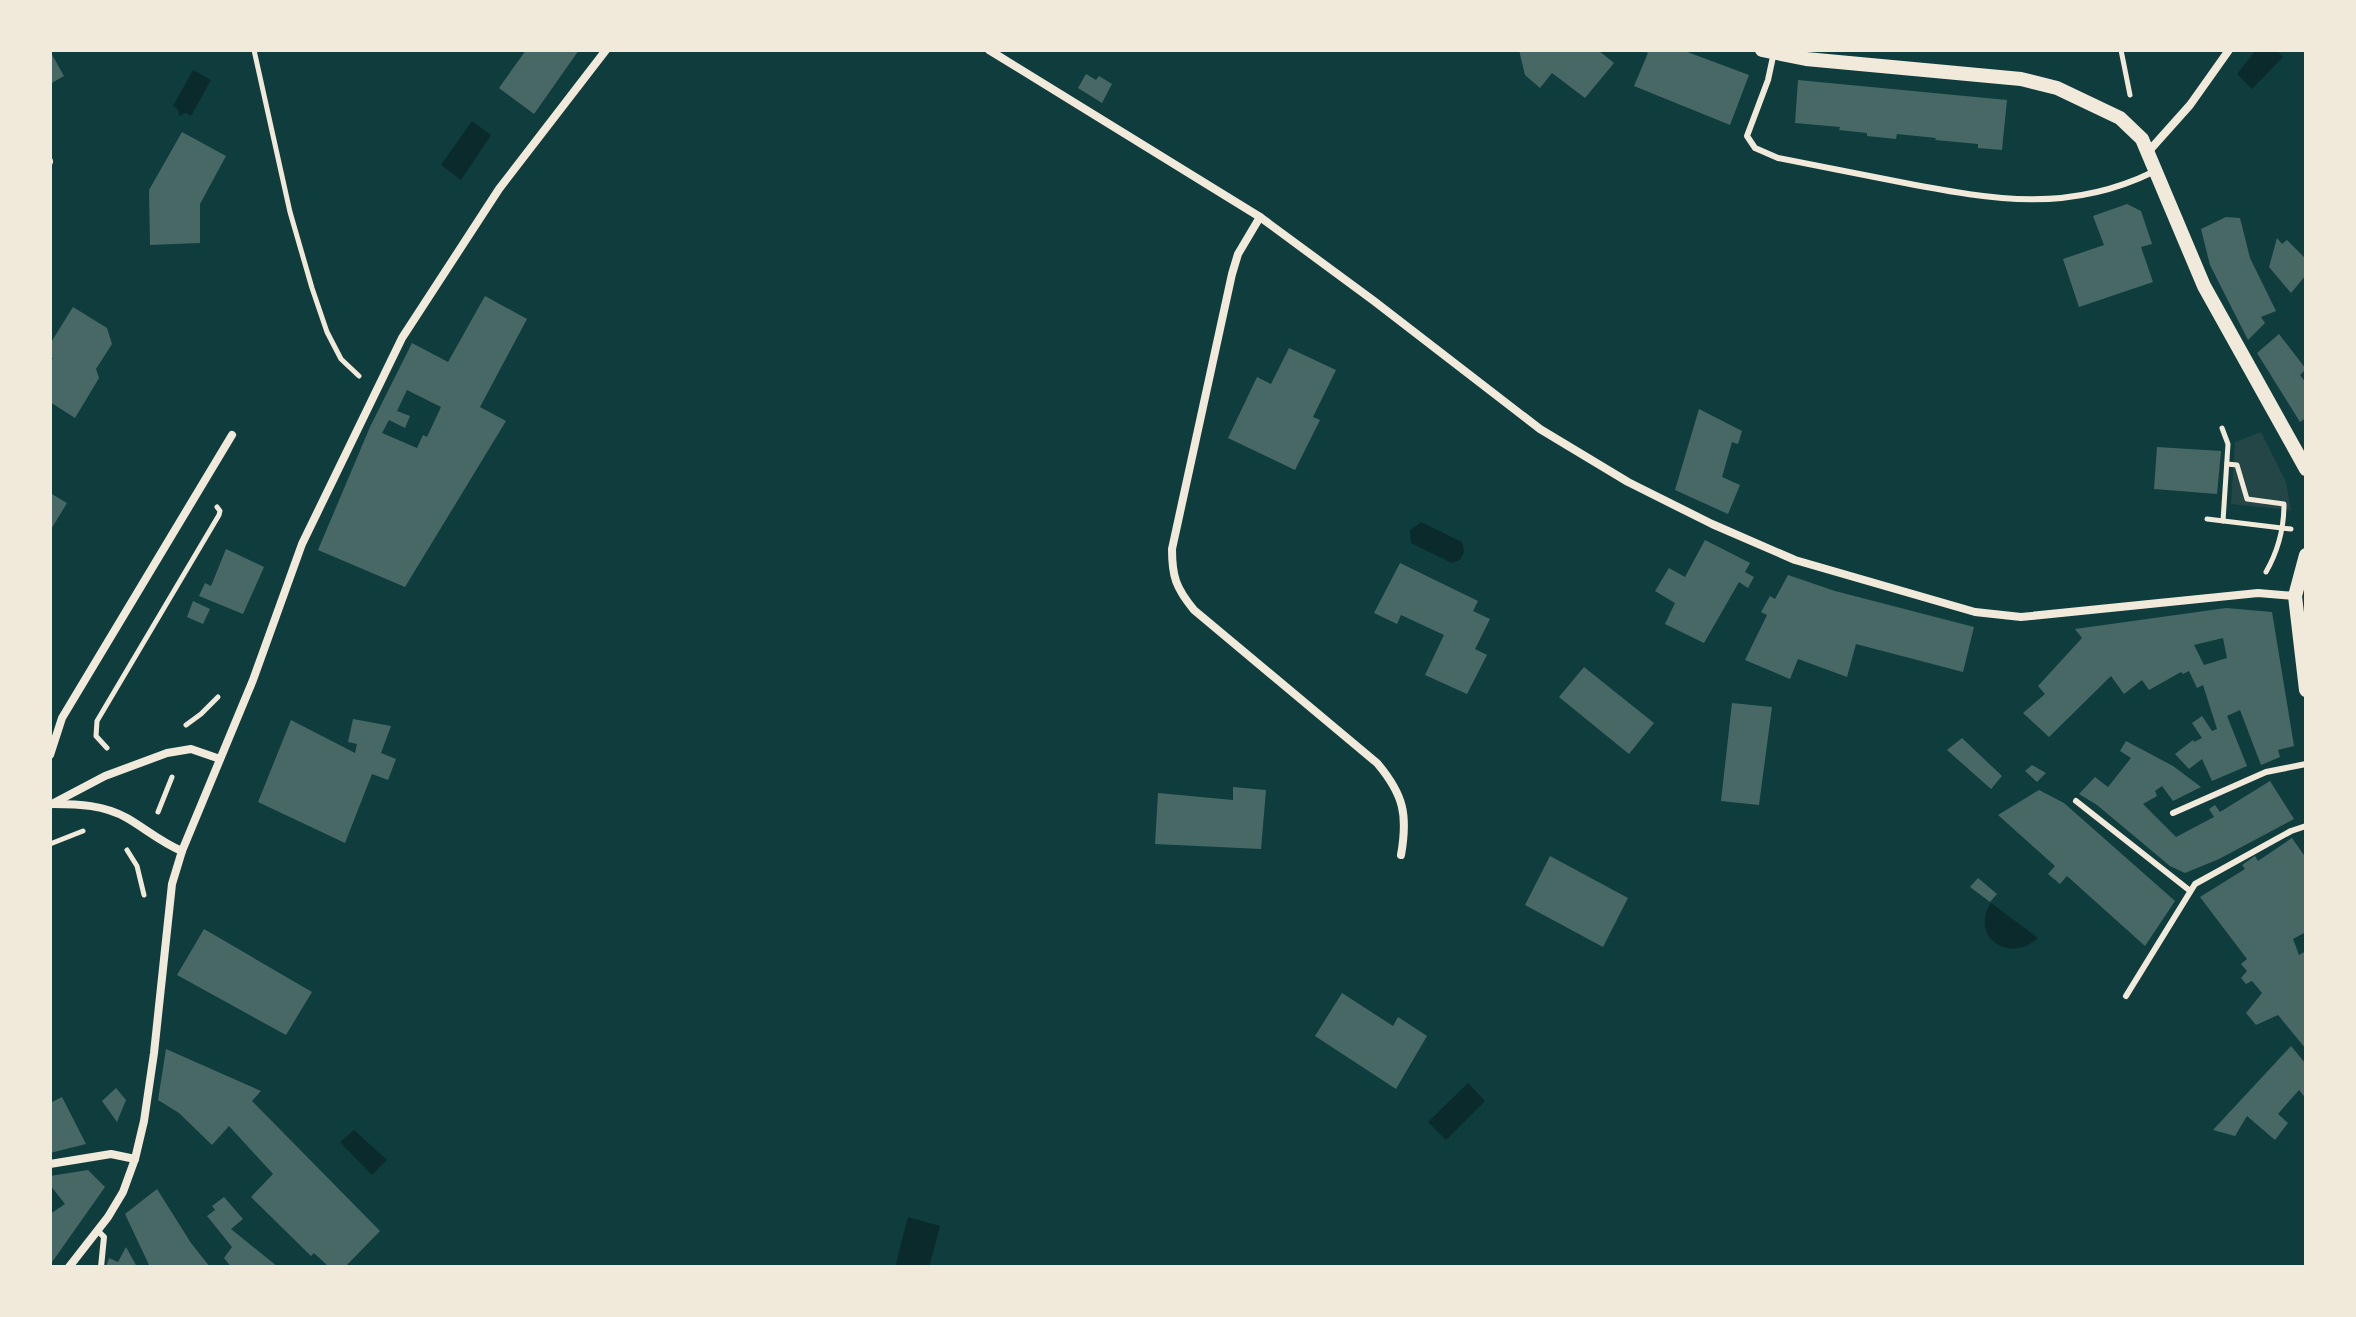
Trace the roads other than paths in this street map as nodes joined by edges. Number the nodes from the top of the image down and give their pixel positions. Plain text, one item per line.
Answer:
1 (606, 50) edge
2 (989, 50) edge
3 (2229, 50) edge
4 (1768, 51) edge
5 (2148, 152) junction
6 (2156, 170) junction
7 (1260, 217) junction
8 (232, 435) dead end
9 (2306, 469) edge
10 (2306, 555) edge
11 (2295, 596) junction
12 (2306, 690) edge
13 (50, 755) edge
14 (220, 759) junction
15 (2306, 764) edge
16 (2076, 801) dead end
17 (51, 802) edge
18 (2173, 813) dead end
19 (2306, 826) edge
20 (182, 851) junction
21 (1401, 855) dead end
22 (2189, 890) junction
23 (2126, 996) dead end
24 (135, 1159) junction
25 (50, 1164) edge
26 (98, 1231) junction
27 (69, 1267) edge
28 (101, 1267) edge

1 - 14 street
2 - 7 street
3 - 5 street
4 - 5 street
4 - 6 lane
5 - 6 street
6 - 9 street
7 - 11 street
7 - 21 street
8 - 13 street
10 - 11 street
11 - 12 street
14 - 17 street
14 - 20 street
15 - 18 lane
16 - 22 lane
17 - 20 street
19 - 22 lane
20 - 24 street
22 - 23 lane
24 - 25 street
24 - 26 street
26 - 27 street
26 - 28 lane

